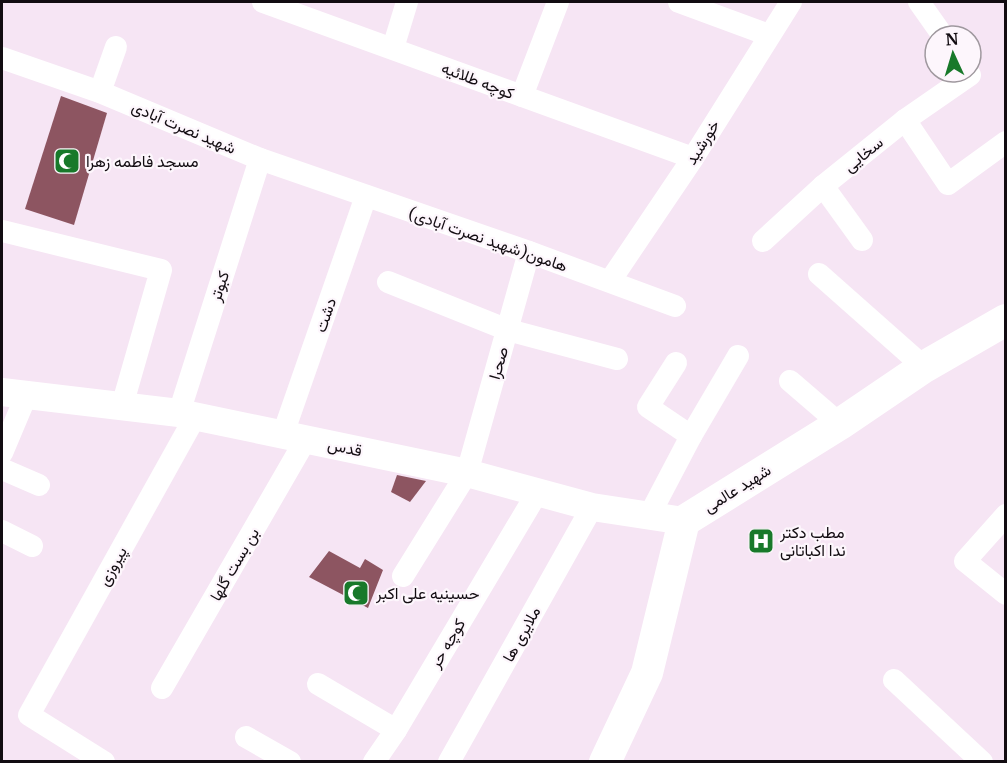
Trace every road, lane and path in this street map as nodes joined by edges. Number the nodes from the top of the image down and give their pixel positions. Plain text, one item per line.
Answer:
1 (263, 2) edge
2 (407, 2) edge
3 (558, 2) edge
4 (679, 2) edge
5 (791, 2) edge
6 (919, 2) edge
7 (935, 24) edge
8 (769, 35) junction
9 (116, 47) dead end
10 (393, 48) junction
11 (2, 58) edge
12 (954, 84) edge
13 (100, 92) junction
14 (522, 96) junction
15 (905, 120) junction
16 (1005, 142) edge
17 (693, 158) junction
18 (260, 159) junction
19 (823, 186) junction
20 (366, 196) junction
21 (2, 231) edge
22 (862, 240) dead end
23 (763, 241) dead end
24 (529, 252) junction
25 (819, 274) dead end
26 (610, 281) junction
27 (388, 282) dead end
28 (675, 306) dead end
29 (1005, 320) edge
30 (508, 330) junction
31 (738, 356) dead end
32 (617, 359) dead end
33 (676, 363) dead end
34 (924, 367) junction
35 (790, 381) dead end
36 (14, 394) edge
37 (122, 406) junction
38 (187, 415) junction
39 (840, 424) junction
40 (691, 436) junction
41 (295, 437) junction
42 (2, 453) edge
43 (2, 469) edge
44 (467, 473) junction
45 (39, 485) dead end
46 (537, 493) junction
47 (592, 507) junction
48 (650, 514) junction
49 (1005, 515) edge
50 (684, 521) junction
51 (2, 531) edge
52 (32, 546) dead end
53 (403, 576) dead end
54 (1005, 594) edge
55 (894, 680) dead end
56 (318, 684) dead end
57 (162, 688) dead end
58 (396, 730) junction
59 (246, 737) dead end
60 (104, 762) edge
61 (290, 762) edge
62 (374, 762) edge
63 (449, 762) edge
64 (605, 762) edge
65 (982, 762) edge

1 - 10 street, کوچه طلائیه
2 - 10 street
3 - 14 street
4 - 8 street
5 - 8 street, خورشید
6 - 7 street
8 - 17 street, خورشید
9 - 13 street
10 - 14 street, کوچه طلائیه
11 - 13 street, شهید نصرت آبادی
12 - 15 street, سخایی
13 - 18 street, شهید نصرت آبادی
14 - 17 street, کوچه طلائیه
15 - 16 street
15 - 19 street, سخایی
17 - 26 street, خورشید
18 - 20 street, شهید نصرت آبادی
18 - 38 street, کبوتر
19 - 22 street
19 - 23 street, سخایی
20 - 24 street, (شهید نصرت آبادی)هامون
20 - 41 street, دشت
21 - 37 street
24 - 26 street, (شهید نصرت آبادی)هامون
24 - 30 street, صحرا
25 - 34 street
26 - 28 street, (شهید نصرت آبادی)هامون
27 - 30 street
29 - 34 main road, شهید عالمی
30 - 32 street
30 - 44 street, صحرا
31 - 40 street
33 - 40 street
34 - 39 main road, شهید عالمی
35 - 39 street
36 - 37 street, قدس
36 - 42 street
37 - 38 street, قدس
38 - 41 street, قدس
38 - 60 street, پیروزی
39 - 50 main road, شهید عالمی
40 - 48 street
41 - 44 street, قدس
41 - 57 street, بن بست گلها
43 - 45 street
44 - 46 street, قدس
44 - 53 street, صحرا
46 - 47 street, قدس
46 - 58 street, کوچه حر
47 - 48 street, قدس
47 - 63 street, ملایری ها
48 - 50 street, قدس
49 - 54 street
50 - 64 main road, شهید عالمی
51 - 52 street
55 - 65 street
56 - 58 street
58 - 62 street, کوچه حر
59 - 61 street

